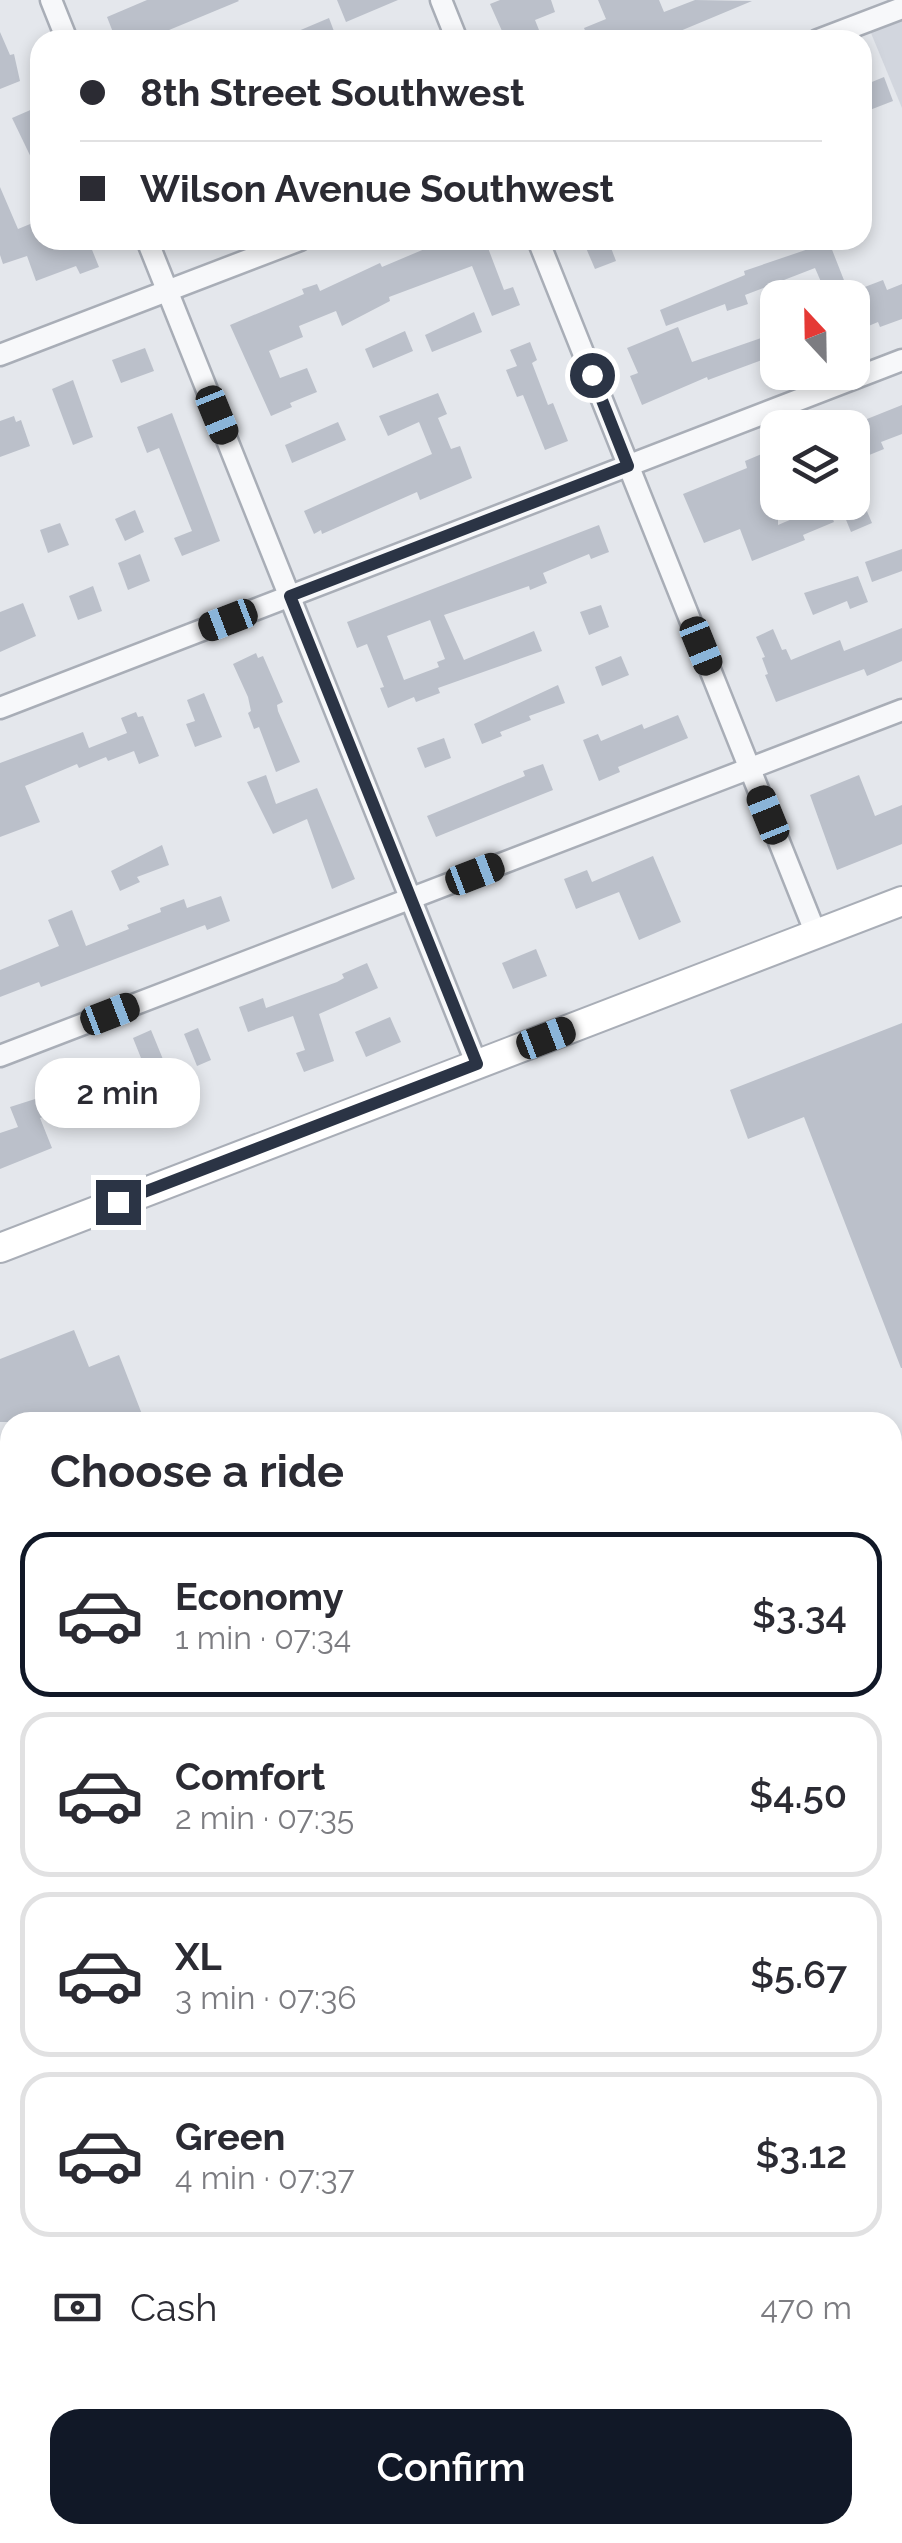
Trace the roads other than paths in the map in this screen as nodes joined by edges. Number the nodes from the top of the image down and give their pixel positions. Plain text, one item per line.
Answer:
1 (51, 0) edge
2 (441, 0) edge
3 (902, 8) edge
4 (63, 30) edge
5 (453, 30) edge
6 (844, 30) edge
7 (151, 250) edge
8 (274, 250) edge
9 (542, 250) edge
10 (168, 291) junction
11 (0, 355) edge
12 (902, 360) edge
13 (628, 466) junction
14 (290, 596) junction
15 (0, 708) edge
16 (902, 710) edge
17 (750, 769) junction
18 (410, 899) junction
19 (902, 901) edge
20 (816, 934) junction
21 (0, 1056) edge
22 (477, 1064) junction
23 (0, 1248) edge

1 - 4 street
2 - 5 street
3 - 6 street
7 - 10 street
8 - 10 street
9 - 13 street
10 - 11 street
10 - 14 street
12 - 13 street
13 - 14 street
13 - 17 street
14 - 15 street
14 - 18 street
16 - 17 street
17 - 18 street
17 - 20 street
18 - 21 street
18 - 22 street
19 - 20 main road
20 - 22 main road
22 - 23 main road

